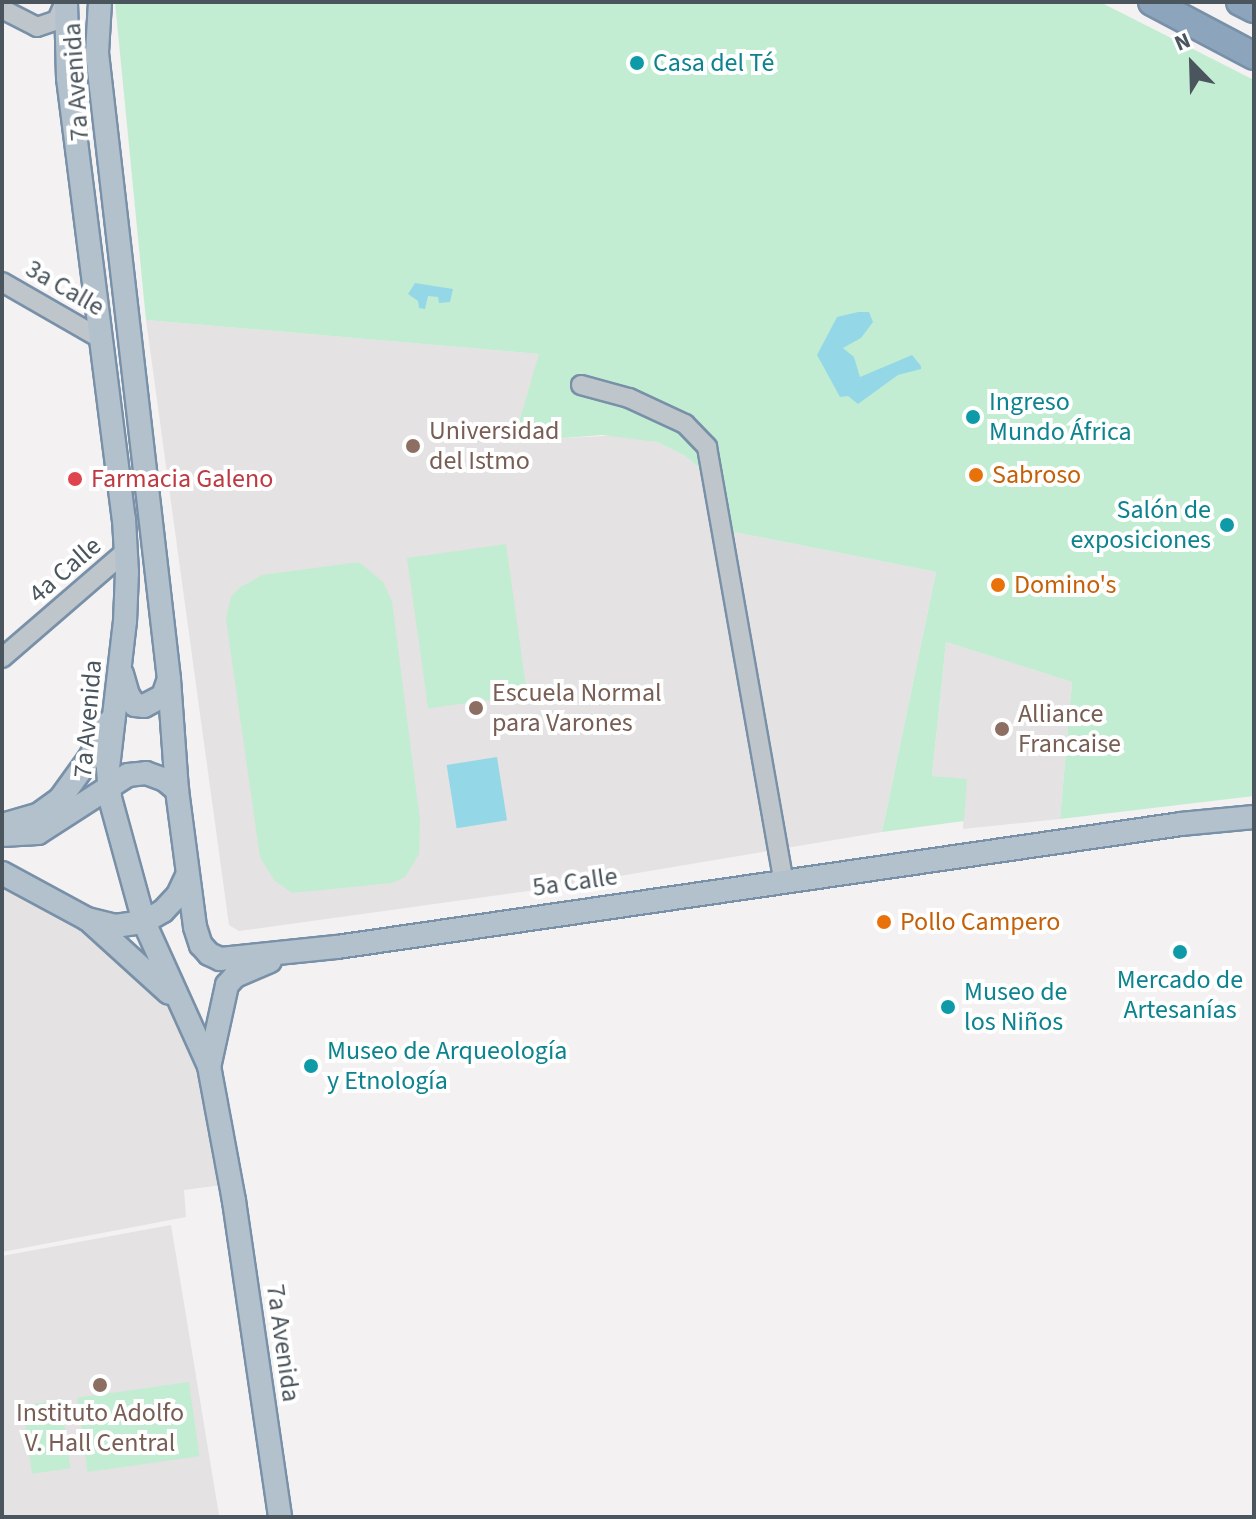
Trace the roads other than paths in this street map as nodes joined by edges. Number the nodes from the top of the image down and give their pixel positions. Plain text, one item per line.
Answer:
1 (65, 2) edge
2 (100, 2) edge
3 (1152, 2) edge
4 (1240, 2) edge
5 (2, 9) edge
6 (1254, 9) edge
7 (1254, 56) edge
8 (2, 282) edge
9 (101, 339) junction
10 (581, 385) dead end
11 (126, 551) junction
12 (2, 658) edge
13 (121, 669) junction
14 (169, 679) junction
15 (116, 710) junction
16 (108, 785) junction
17 (177, 790) junction
18 (1254, 807) edge
19 (1254, 817) edge
20 (1181, 824) junction
21 (2, 825) edge
22 (2, 835) edge
23 (2, 873) edge
24 (188, 874) junction
25 (783, 880) junction
26 (87, 919) junction
27 (144, 922) junction
28 (337, 947) junction
29 (182, 1005) junction
30 (209, 1066) junction
31 (280, 1517) edge

1 - 5 street
1 - 9 main road, 7a Avenida
2 - 14 main road, 7a Avenida
3 - 7 highway
4 - 6 highway
8 - 9 street, 3a Calle
9 - 11 main road, 7a Avenida
10 - 25 street
11 - 12 street, 4a Calle
11 - 13 main road, 7a Avenida
13 - 14 main road
13 - 15 main road, 7a Avenida
14 - 17 main road, 7a Avenida
15 - 16 main road, 7a Avenida
15 - 21 main road
16 - 17 main road
16 - 22 main road
16 - 27 main road, 7a Avenida
17 - 24 main road, 7a Avenida
18 - 20 main road
19 - 20 main road, 5a Calle
20 - 25 main road, 5a Calle
23 - 26 main road
24 - 27 main road
24 - 28 main road, 5a Calle
25 - 28 main road, 5a Calle
26 - 27 main road
26 - 29 main road
27 - 29 main road, 7a Avenida
28 - 30 main road
29 - 30 main road, 7a Avenida
30 - 31 main road, 7a Avenida

